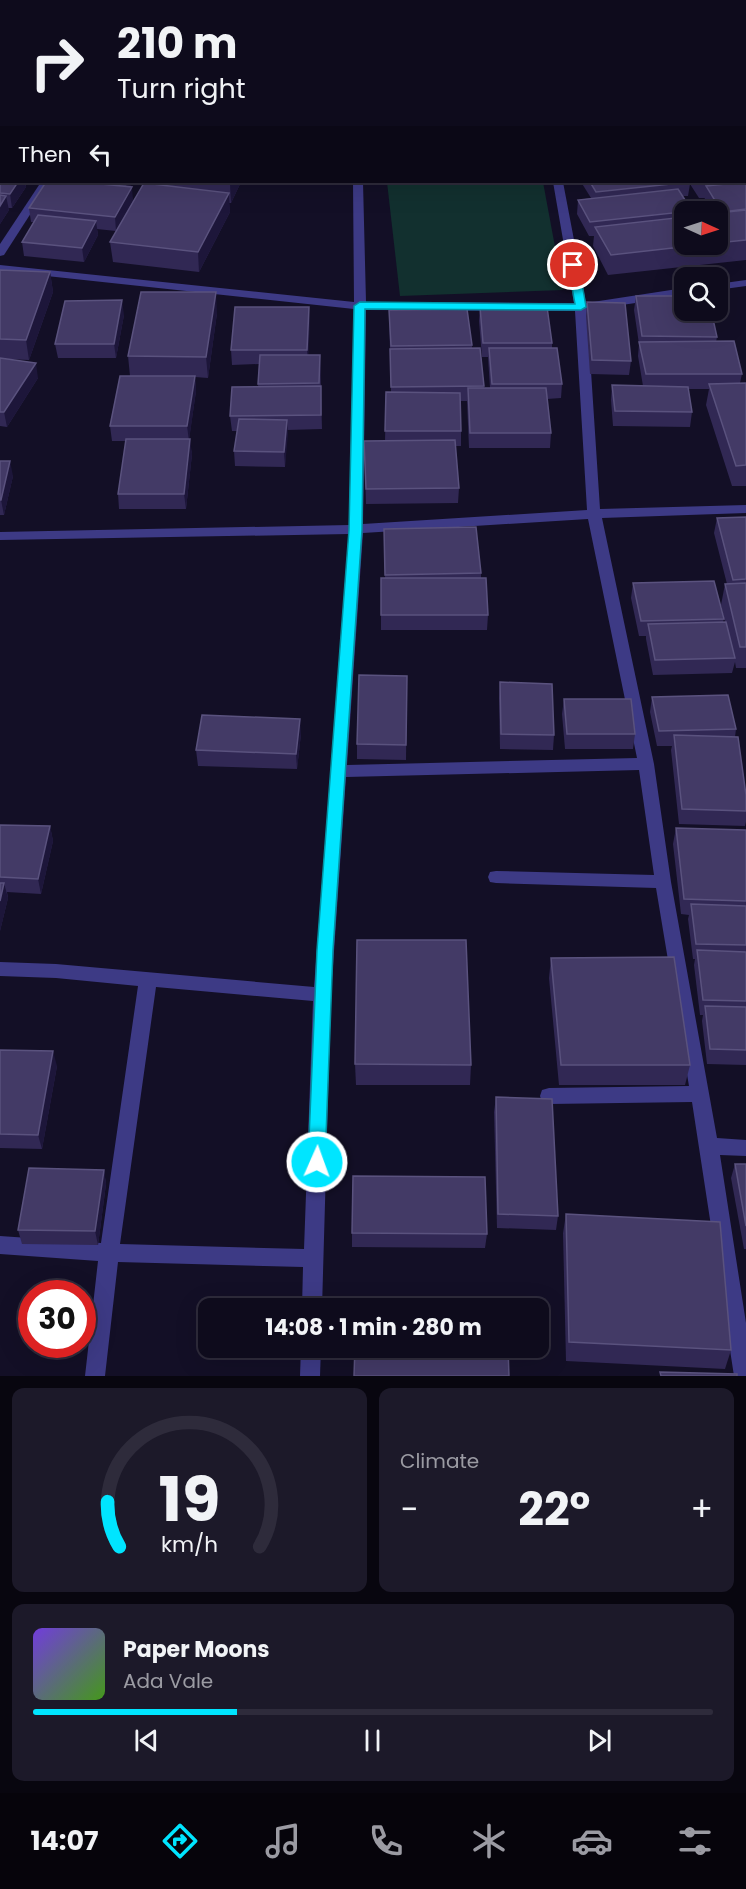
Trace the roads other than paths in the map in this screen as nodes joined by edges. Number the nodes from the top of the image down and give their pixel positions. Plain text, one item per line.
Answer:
1 (45, 183) edge
2 (358, 183) edge
3 (558, 183) edge
4 (0, 253) edge
5 (0, 268) edge
6 (746, 283) edge
7 (728, 285) edge
8 (674, 293) edge
9 (360, 306) junction
10 (581, 307) junction
11 (746, 509) edge
12 (594, 514) junction
13 (356, 530) junction
14 (0, 536) edge
15 (645, 764) junction
16 (337, 771) junction
17 (496, 876) dead end
18 (663, 882) junction
19 (0, 969) edge
20 (148, 979) junction
21 (322, 995) junction
22 (699, 1094) junction
23 (549, 1096) edge
24 (710, 1146) junction
25 (746, 1148) edge
26 (0, 1245) edge
27 (110, 1252) junction
28 (314, 1258) junction
29 (312, 1298) edge
30 (311, 1358) edge
31 (95, 1376) edge
32 (310, 1376) edge
33 (744, 1376) edge

1 - 4 street
2 - 9 street
3 - 10 street
5 - 9 street
6 - 7 street
8 - 10 street
9 - 10 street
9 - 13 street
10 - 12 street
11 - 12 street
12 - 13 street
12 - 15 street
13 - 14 street
13 - 16 street
15 - 16 street
15 - 18 street
16 - 21 street
17 - 18 street
18 - 22 street
19 - 20 street
20 - 21 street
20 - 27 street
21 - 28 street
22 - 23 street
22 - 24 street
24 - 25 street
24 - 33 street
26 - 27 street
27 - 28 street
27 - 31 street
28 - 29 street
30 - 32 street

